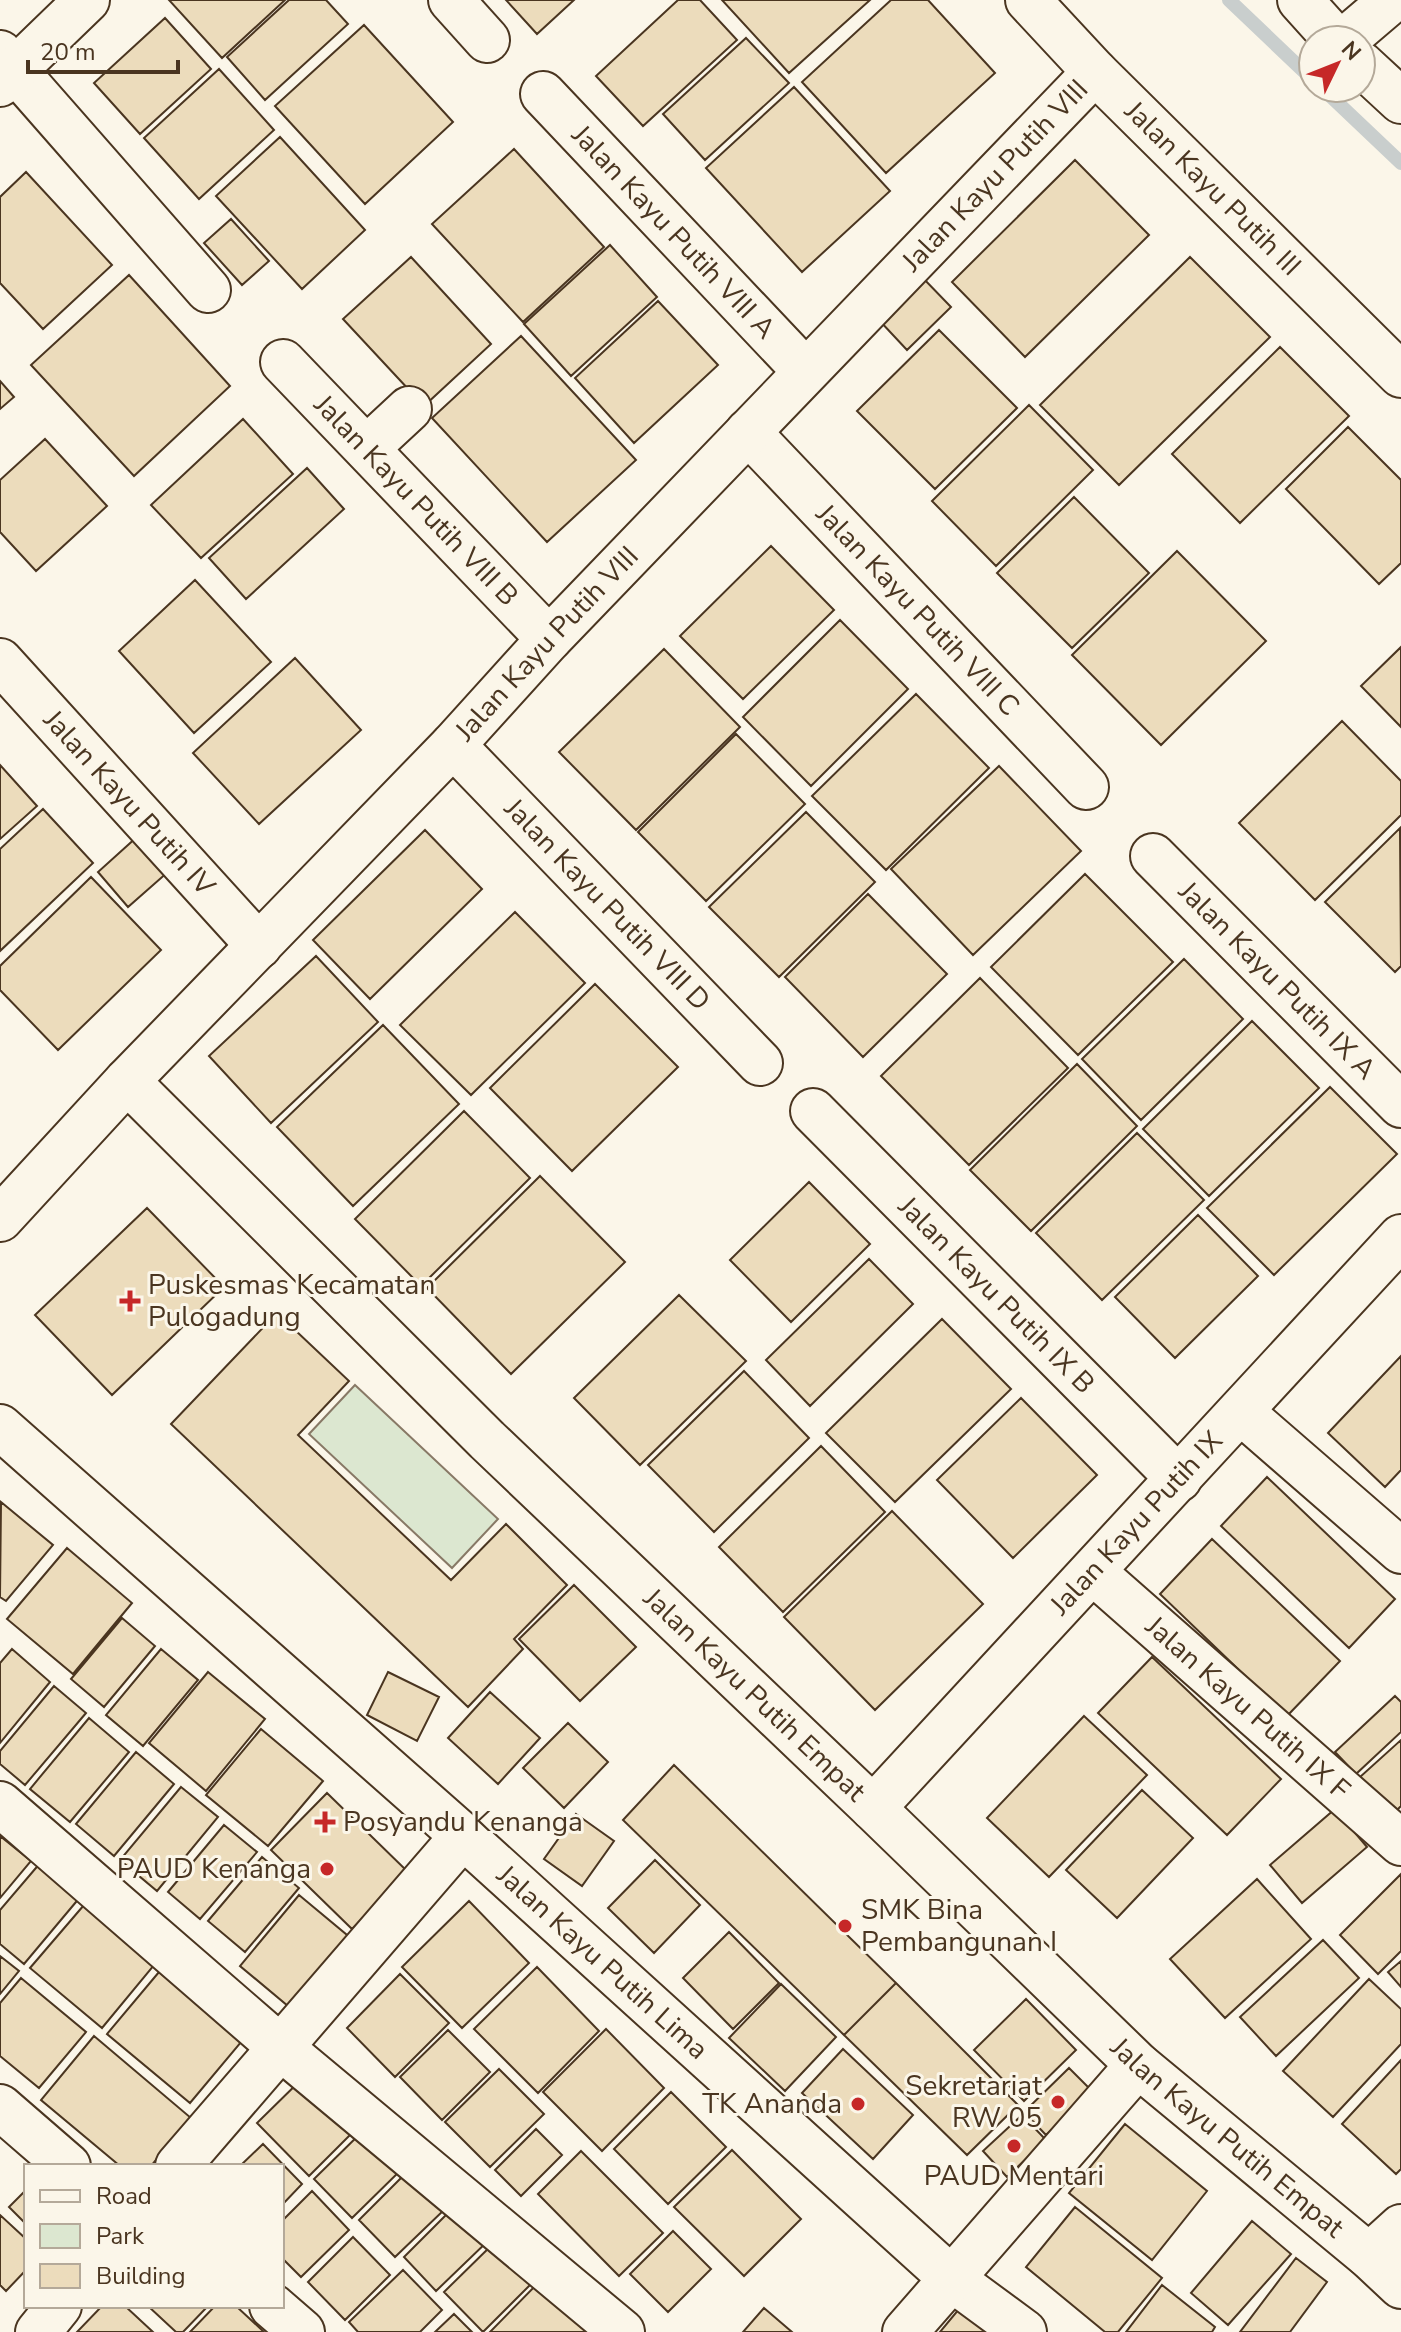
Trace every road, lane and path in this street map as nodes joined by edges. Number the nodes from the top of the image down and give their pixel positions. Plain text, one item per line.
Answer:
1 (87, 0) edge
2 (451, 0) edge
3 (1028, 0) edge
4 (1392, 0) edge
5 (1333, 22) edge
6 (487, 40) dead end
7 (5, 69) edge
8 (1095, 72) junction
9 (1377, 79) edge
10 (543, 94) dead end
11 (1401, 101) edge
12 (208, 290) dead end
13 (283, 362) dead end
14 (805, 371) junction
15 (1401, 375) edge
16 (409, 409) dead end
17 (748, 432) junction
18 (367, 448) junction
19 (549, 639) junction
20 (0, 661) edge
21 (453, 745) junction
22 (1086, 787) dead end
23 (1153, 856) dead end
24 (259, 946) junction
25 (760, 1063) dead end
26 (127, 1081) junction
27 (1401, 1105) edge
28 (813, 1111) dead end
29 (0, 1219) edge
30 (1400, 1239) edge
31 (1241, 1412) junction
32 (0, 1427) edge
33 (1179, 1479) junction
34 (1401, 1551) edge
35 (1093, 1572) junction
36 (0, 1804) edge
37 (873, 1808) junction
38 (463, 1836) junction
39 (1401, 1843) edge
40 (280, 2047) junction
41 (1138, 2065) junction
42 (0, 2107) edge
43 (66, 2164) edge
44 (180, 2164) edge
45 (1401, 2227) edge
46 (1369, 2256) junction
47 (952, 2279) junction
48 (1401, 2286) edge
49 (57, 2308) edge
50 (274, 2308) edge
51 (38, 2332) edge
52 (302, 2332) edge
53 (622, 2332) edge
54 (905, 2332) edge
55 (1024, 2332) edge

1 - 7 street
2 - 6 street
3 - 8 street, Jalan Kayu Putih III
4 - 5 street
7 - 12 street
8 - 14 street, Jalan Kayu Putih VIII
8 - 15 street, Jalan Kayu Putih III
9 - 11 street
10 - 14 street, Jalan Kayu Putih VIII A
13 - 18 street, Jalan Kayu Putih VIII B
14 - 17 street, Jalan Kayu Putih VIII
16 - 18 street
17 - 19 street, Jalan Kayu Putih VIII
17 - 22 street, Jalan Kayu Putih VIII C
18 - 19 street, Jalan Kayu Putih VIII B
19 - 21 street, Jalan Kayu Putih VIII
20 - 24 street, Jalan Kayu Putih IV
21 - 24 street, Jalan Kayu Putih VIII
21 - 25 street, Jalan Kayu Putih VIII D
23 - 27 street, Jalan Kayu Putih IX A
24 - 26 street, Jalan Kayu Putih VIII
26 - 29 street, Jalan Kayu Putih VIII
26 - 37 street, Jalan Kayu Putih Empat
28 - 33 street, Jalan Kayu Putih IX B
30 - 31 street, Jalan Kayu Putih IX
31 - 33 street, Jalan Kayu Putih IX
31 - 34 street
32 - 38 street, Jalan Kayu Putih Lima
33 - 35 street, Jalan Kayu Putih IX
35 - 37 street, Jalan Kayu Putih IX
35 - 39 street, Jalan Kayu Putih IX F
36 - 40 street
37 - 41 street, Jalan Kayu Putih Empat
38 - 40 street
38 - 47 street, Jalan Kayu Putih Lima
40 - 44 street
40 - 53 street
41 - 46 street, Jalan Kayu Putih Empat
41 - 47 street
42 - 43 street
45 - 46 street
46 - 48 street, Jalan Kayu Putih Empat
47 - 54 street
47 - 55 street, Jalan Kayu Putih Lima
49 - 51 street
50 - 52 street

